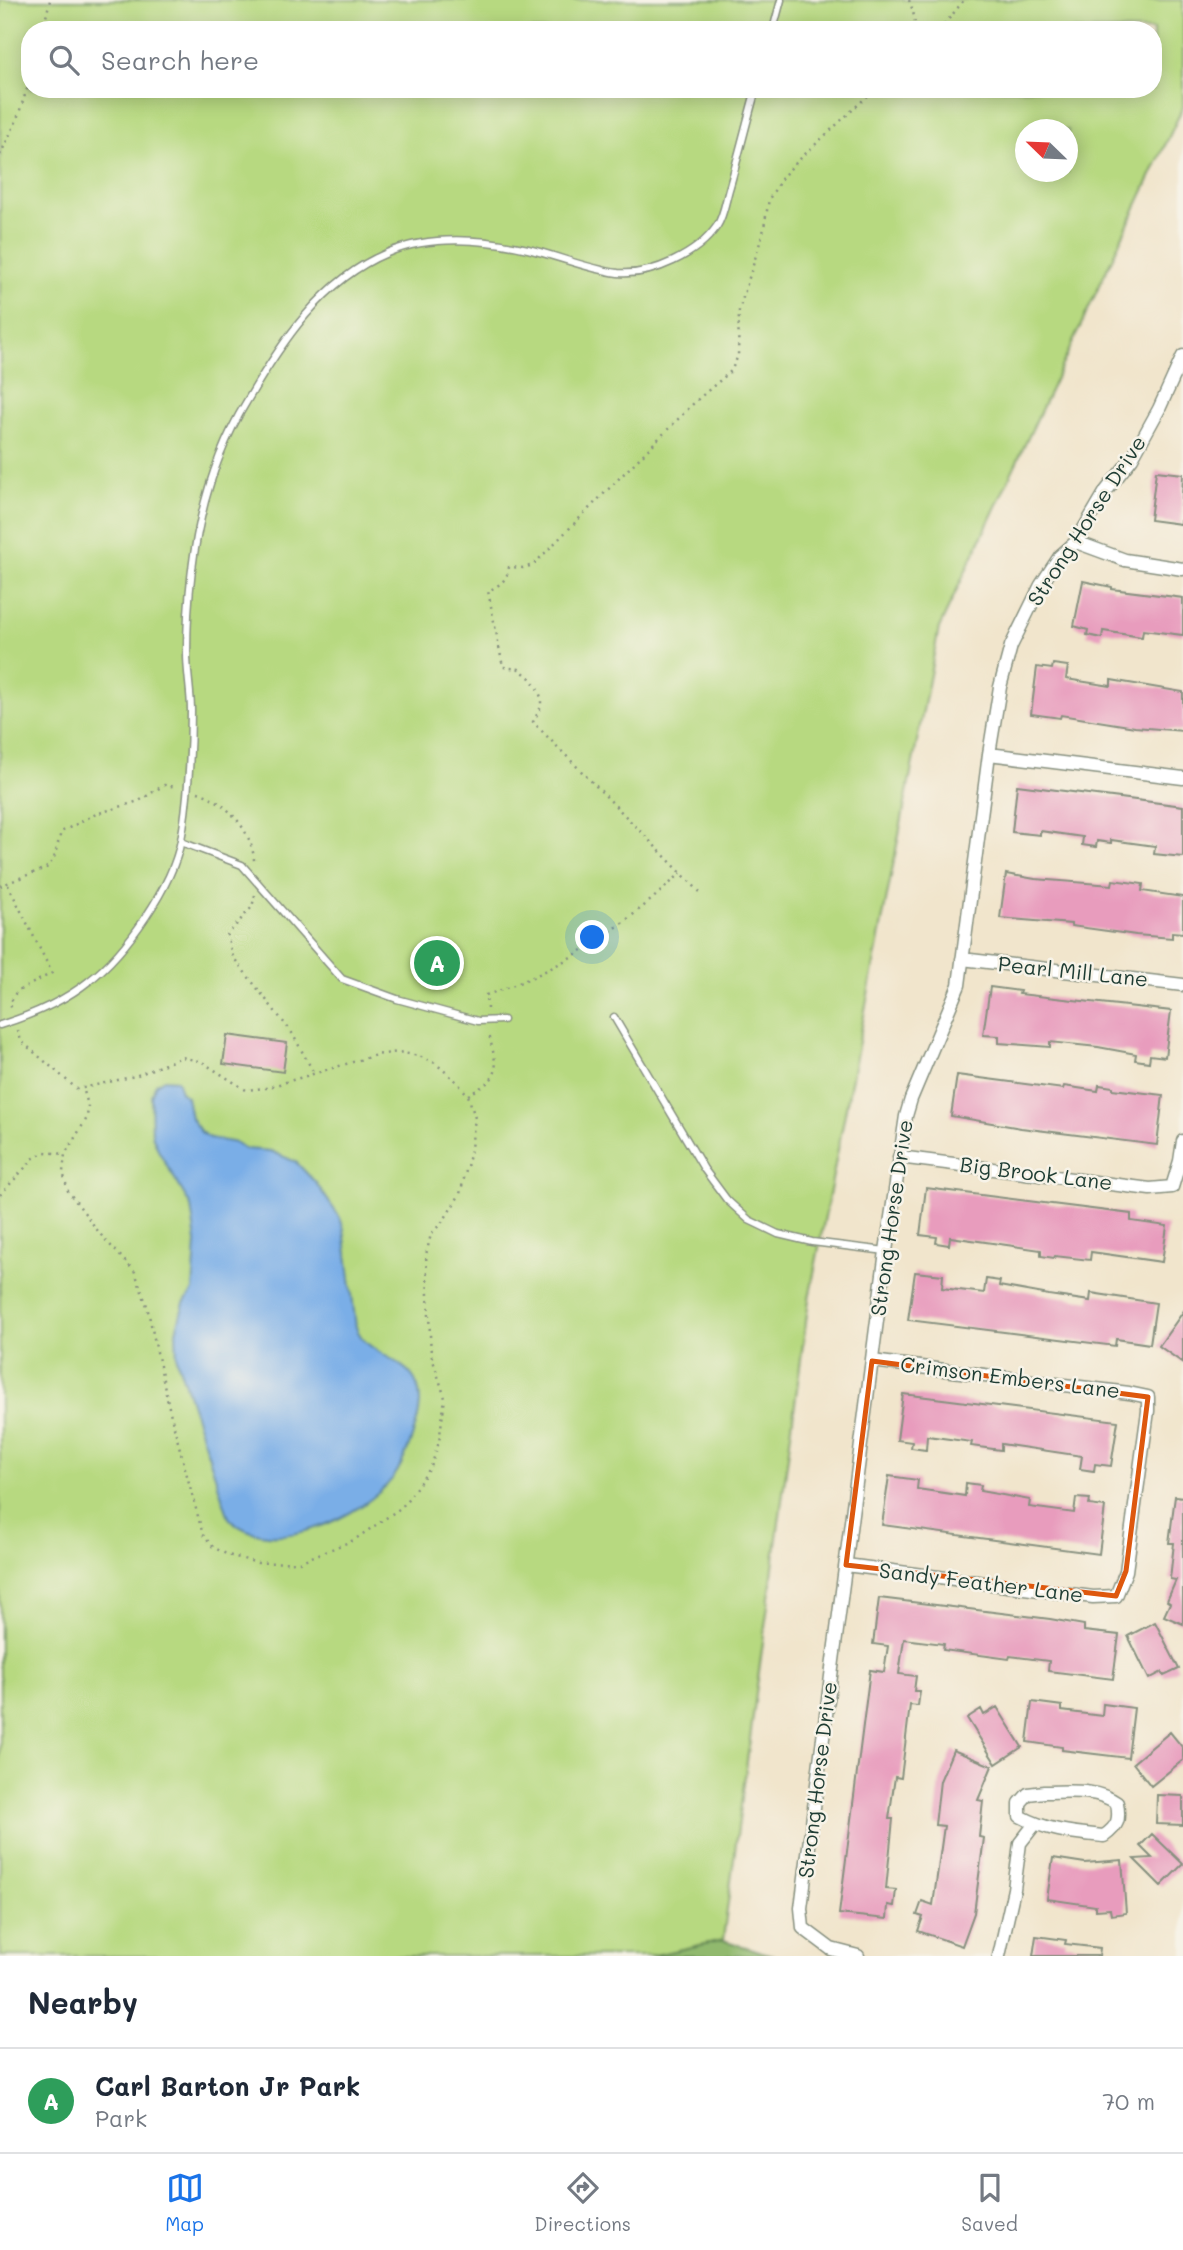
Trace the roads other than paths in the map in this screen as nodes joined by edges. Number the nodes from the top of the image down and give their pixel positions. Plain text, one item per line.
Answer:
1 (782, 0) edge
2 (776, 21) edge
3 (754, 98) edge
4 (1183, 356) edge
5 (1076, 542) junction
6 (1183, 569) edge
7 (989, 754) junction
8 (1183, 778) edge
9 (181, 842) junction
10 (962, 959) junction
11 (1183, 985) edge
12 (614, 1017) dead end
13 (503, 1020) dead end
14 (0, 1025) edge
15 (1183, 1141) edge
16 (900, 1157) junction
17 (886, 1251) junction
18 (872, 1361) junction
19 (846, 1565) junction
20 (1116, 1596) joint
21 (1035, 1824) junction
22 (859, 1956) edge
23 (999, 1956) edge

1 - 2 lane
3 - 9 lane
4 - 5 street, Strong Horse Drive
5 - 6 street
5 - 7 street, Strong Horse Drive
7 - 8 street
7 - 10 street, Strong Horse Drive
9 - 13 lane
9 - 14 lane
10 - 11 street, Pearl Mill Lane
10 - 16 street, Strong Horse Drive
12 - 17 lane
15 - 16 street, Big Brook Lane
16 - 17 street, Strong Horse Drive
17 - 18 street, Strong Horse Drive
18 - 19 street, Strong Horse Drive
18 - 20 street, Crimson Embers Lane
19 - 20 street, Sandy Feather Lane
19 - 22 street, Strong Horse Drive
21 - 21 street
21 - 23 street

